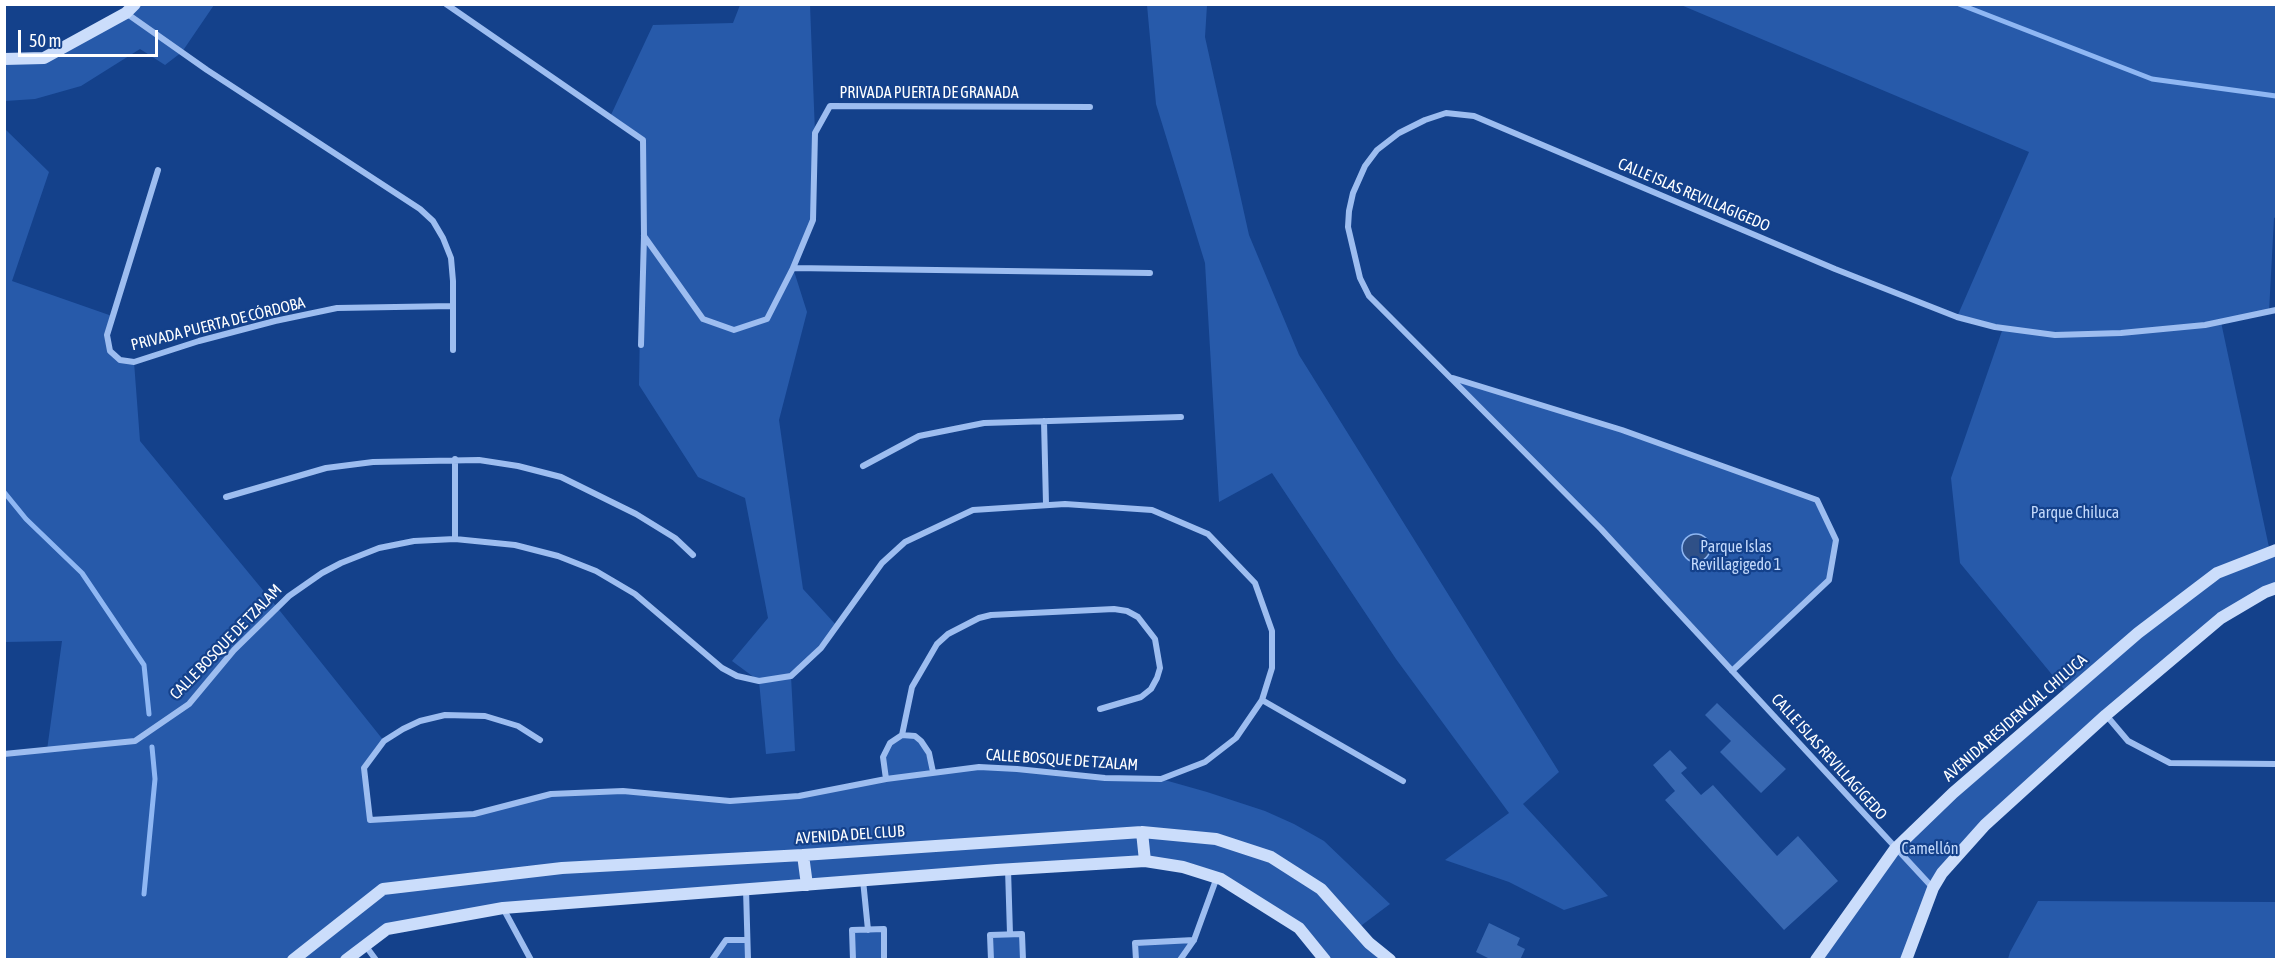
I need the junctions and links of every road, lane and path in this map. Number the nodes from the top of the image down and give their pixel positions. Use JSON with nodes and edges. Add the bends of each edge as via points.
{"nodes":[{"id":1,"x":446,"y":4,"type":"edge"},
{"id":2,"x":131,"y":9,"type":"edge"},
{"id":3,"x":4,"y":59,"type":"edge"},
{"id":4,"x":1090,"y":107,"type":"dead end"},
{"id":5,"x":158,"y":170,"type":"dead end"},
{"id":6,"x":644,"y":236,"type":"junction"},
{"id":7,"x":793,"y":268,"type":"junction"},
{"id":8,"x":1150,"y":273,"type":"dead end"},
{"id":9,"x":453,"y":306,"type":"junction"},
{"id":10,"x":2277,"y":310,"type":"edge"},
{"id":11,"x":641,"y":345,"type":"dead end"},
{"id":12,"x":453,"y":350,"type":"dead end"},
{"id":13,"x":1451,"y":378,"type":"junction"},
{"id":14,"x":1181,"y":417,"type":"dead end"},
{"id":15,"x":1044,"y":421,"type":"junction"},
{"id":16,"x":455,"y":459,"type":"junction"},
{"id":17,"x":863,"y":466,"type":"dead end"},
{"id":18,"x":225,"y":497,"type":"dead end"},
{"id":19,"x":1046,"y":504,"type":"junction"},
{"id":20,"x":455,"y":539,"type":"junction"},
{"id":21,"x":2277,"y":550,"type":"edge"},
{"id":22,"x":693,"y":555,"type":"dead end"},
{"id":23,"x":2277,"y":588,"type":"edge"},
{"id":24,"x":1732,"y":671,"type":"junction"},
{"id":25,"x":1262,"y":700,"type":"junction"},
{"id":26,"x":1100,"y":709,"type":"dead end"},
{"id":27,"x":2106,"y":715,"type":"junction"},
{"id":28,"x":902,"y":735,"type":"junction"},
{"id":29,"x":540,"y":740,"type":"dead end"},
{"id":30,"x":4,"y":754,"type":"edge"},
{"id":31,"x":2277,"y":764,"type":"edge"},
{"id":32,"x":933,"y":772,"type":"junction"},
{"id":33,"x":885,"y":779,"type":"junction"},
{"id":34,"x":1403,"y":781,"type":"dead end"},
{"id":35,"x":1142,"y":832,"type":"junction"},
{"id":36,"x":1895,"y":849,"type":"junction"},
{"id":37,"x":803,"y":855,"type":"junction"},
{"id":38,"x":1145,"y":861,"type":"junction"},
{"id":39,"x":1008,"y":869,"type":"junction"},
{"id":40,"x":1217,"y":878,"type":"junction"},
{"id":41,"x":863,"y":880,"type":"junction"},
{"id":42,"x":807,"y":885,"type":"junction"},
{"id":43,"x":1933,"y":888,"type":"junction"},
{"id":44,"x":746,"y":889,"type":"junction"},
{"id":45,"x":503,"y":908,"type":"junction"},
{"id":46,"x":868,"y":930,"type":"junction"},
{"id":47,"x":1010,"y":934,"type":"junction"},
{"id":48,"x":747,"y":940,"type":"junction"},
{"id":49,"x":1194,"y":940,"type":"junction"},
{"id":50,"x":365,"y":945,"type":"junction"},
{"id":51,"x":1324,"y":959,"type":"edge"},
{"id":52,"x":293,"y":960,"type":"edge"},
{"id":53,"x":346,"y":960,"type":"edge"},
{"id":54,"x":376,"y":960,"type":"edge"},
{"id":55,"x":531,"y":960,"type":"edge"},
{"id":56,"x":712,"y":960,"type":"edge"},
{"id":57,"x":748,"y":960,"type":"edge"},
{"id":58,"x":853,"y":960,"type":"edge"},
{"id":59,"x":884,"y":960,"type":"edge"},
{"id":60,"x":991,"y":960,"type":"edge"},
{"id":61,"x":1023,"y":960,"type":"edge"},
{"id":62,"x":1136,"y":960,"type":"edge"},
{"id":63,"x":1180,"y":960,"type":"edge"},
{"id":64,"x":1390,"y":960,"type":"edge"},
{"id":65,"x":1816,"y":960,"type":"edge"},
{"id":66,"x":1906,"y":960,"type":"edge"}],
"edges":[{"from":1,"to":6,"type":"street","via":[[643,140]]},
{"from":2,"to":3,"type":"street","via":[[44,58]]},
{"from":2,"to":9,"type":"street","via":[[207,70],[420,209],[433,221],[451,258]]},
{"from":4,"to":7,"type":"street","name":"PRIVADA PUERTA DE GRANADA","via":[[830,105],[814,133],[813,220]]},
{"from":5,"to":9,"type":"street","name":"PRIVADA PUERTA DE CÓRDOBA","via":[[107,335],[110,351],[120,360],[134,362],[199,341],[337,308]]},
{"from":6,"to":7,"type":"street","name":"PRIVADA PUERTA DE GRANADA","via":[[703,318],[734,330],[767,319]]},
{"from":6,"to":11,"type":"street"},
{"from":7,"to":8,"type":"street"},
{"from":9,"to":12,"type":"street"},
{"from":10,"to":13,"type":"street","name":"CALLE ISLAS REVILLAGIGEDO","via":[[2205,325],[2121,333],[2055,335],[1995,327],[1834,269],[1474,116],[1446,113],[1399,133],[1377,150],[1353,194],[1348,227],[1360,278],[1369,296]]},
{"from":13,"to":24,"type":"street","name":"CALLE ISLAS REVILLAGIGEDO","via":[[1601,530]]},
{"from":13,"to":24,"type":"street","name":"CALLE ISLAS REVILLAGIGEDO","via":[[1622,430],[1817,500],[1836,540],[1829,580]]},
{"from":14,"to":15,"type":"street"},
{"from":15,"to":17,"type":"street","via":[[984,423],[919,436]]},
{"from":15,"to":19,"type":"street"},
{"from":16,"to":18,"type":"street","via":[[326,468]]},
{"from":16,"to":20,"type":"street"},
{"from":16,"to":22,"type":"street","via":[[518,466],[561,477],[636,514],[675,538]]},
{"from":19,"to":20,"type":"street","name":"CALLE BOSQUE DE TZALAM","via":[[973,510],[905,542],[882,562],[821,648],[791,676],[759,681],[722,668],[635,594],[596,571],[515,545]]},
{"from":19,"to":25,"type":"street","name":"CALLE BOSQUE DE TZALAM","via":[[1152,510],[1208,534],[1255,583],[1272,631],[1272,668]]},
{"from":20,"to":30,"type":"street","name":"CALLE BOSQUE DE TZALAM","via":[[379,548],[322,573],[276,606],[189,704],[135,741]]},
{"from":21,"to":36,"type":"street","name":"AVENIDA RESIDENCIAL CHILUCA","via":[[2217,573],[2138,633],[1953,793]]},
{"from":23,"to":27,"type":"street","via":[[2221,618]]},
{"from":24,"to":36,"type":"street","name":"CALLE ISLAS REVILLAGIGEDO"},
{"from":25,"to":32,"type":"street","name":"CALLE BOSQUE DE TZALAM","via":[[1236,738],[1205,762],[1161,779],[979,767]]},
{"from":25,"to":34,"type":"street"},
{"from":26,"to":28,"type":"street","via":[[1141,697],[1157,678],[1160,655],[1155,639],[1138,617],[1114,609],[992,615],[948,634],[937,644],[912,687]]},
{"from":27,"to":31,"type":"street","via":[[2128,741],[2170,763]]},
{"from":27,"to":43,"type":"street","via":[[1985,825]]},
{"from":28,"to":32,"type":"street","via":[[915,736],[926,746]]},
{"from":28,"to":33,"type":"street","via":[[890,743],[883,757]]},
{"from":29,"to":33,"type":"street","name":"CALLE BOSQUE DE TZALAM","via":[[518,726],[485,716],[445,715],[403,729],[384,741],[364,768],[370,820],[474,814],[551,794],[623,791],[730,801],[799,796]]},
{"from":32,"to":33,"type":"street","name":"CALLE BOSQUE DE TZALAM"},
{"from":35,"to":37,"type":"street","name":"AVENIDA DEL CLUB"},
{"from":35,"to":38,"type":"street"},
{"from":35,"to":64,"type":"street","name":"AVENIDA DEL CLUB","via":[[1216,838],[1271,857],[1321,889]]},
{"from":36,"to":43,"type":"street","name":"CALLE ISLAS REVILLAGIGEDO"},
{"from":36,"to":65,"type":"street","name":"AVENIDA RESIDENCIAL CHILUCA"},
{"from":37,"to":42,"type":"street"},
{"from":37,"to":52,"type":"street","name":"AVENIDA DEL CLUB","via":[[562,868],[383,889]]},
{"from":38,"to":39,"type":"street"},
{"from":38,"to":40,"type":"street"},
{"from":39,"to":41,"type":"street"},
{"from":39,"to":47,"type":"street"},
{"from":40,"to":49,"type":"street"},
{"from":40,"to":51,"type":"street","via":[[1299,928]]},
{"from":41,"to":42,"type":"street"},
{"from":41,"to":46,"type":"street"},
{"from":42,"to":44,"type":"street"},
{"from":43,"to":66,"type":"street"},
{"from":44,"to":45,"type":"street"},
{"from":44,"to":48,"type":"street"},
{"from":45,"to":50,"type":"street","via":[[387,929]]},
{"from":45,"to":55,"type":"street"},
{"from":46,"to":58,"type":"street","via":[[852,930]]},
{"from":46,"to":59,"type":"street","via":[[884,929]]},
{"from":47,"to":60,"type":"street","via":[[990,935]]},
{"from":47,"to":61,"type":"street","via":[[1022,934]]},
{"from":48,"to":56,"type":"street","via":[[726,940]]},
{"from":48,"to":57,"type":"street"},
{"from":49,"to":62,"type":"street","via":[[1135,943]]},
{"from":49,"to":63,"type":"street"},
{"from":50,"to":53,"type":"street"},
{"from":50,"to":54,"type":"street"}]}
